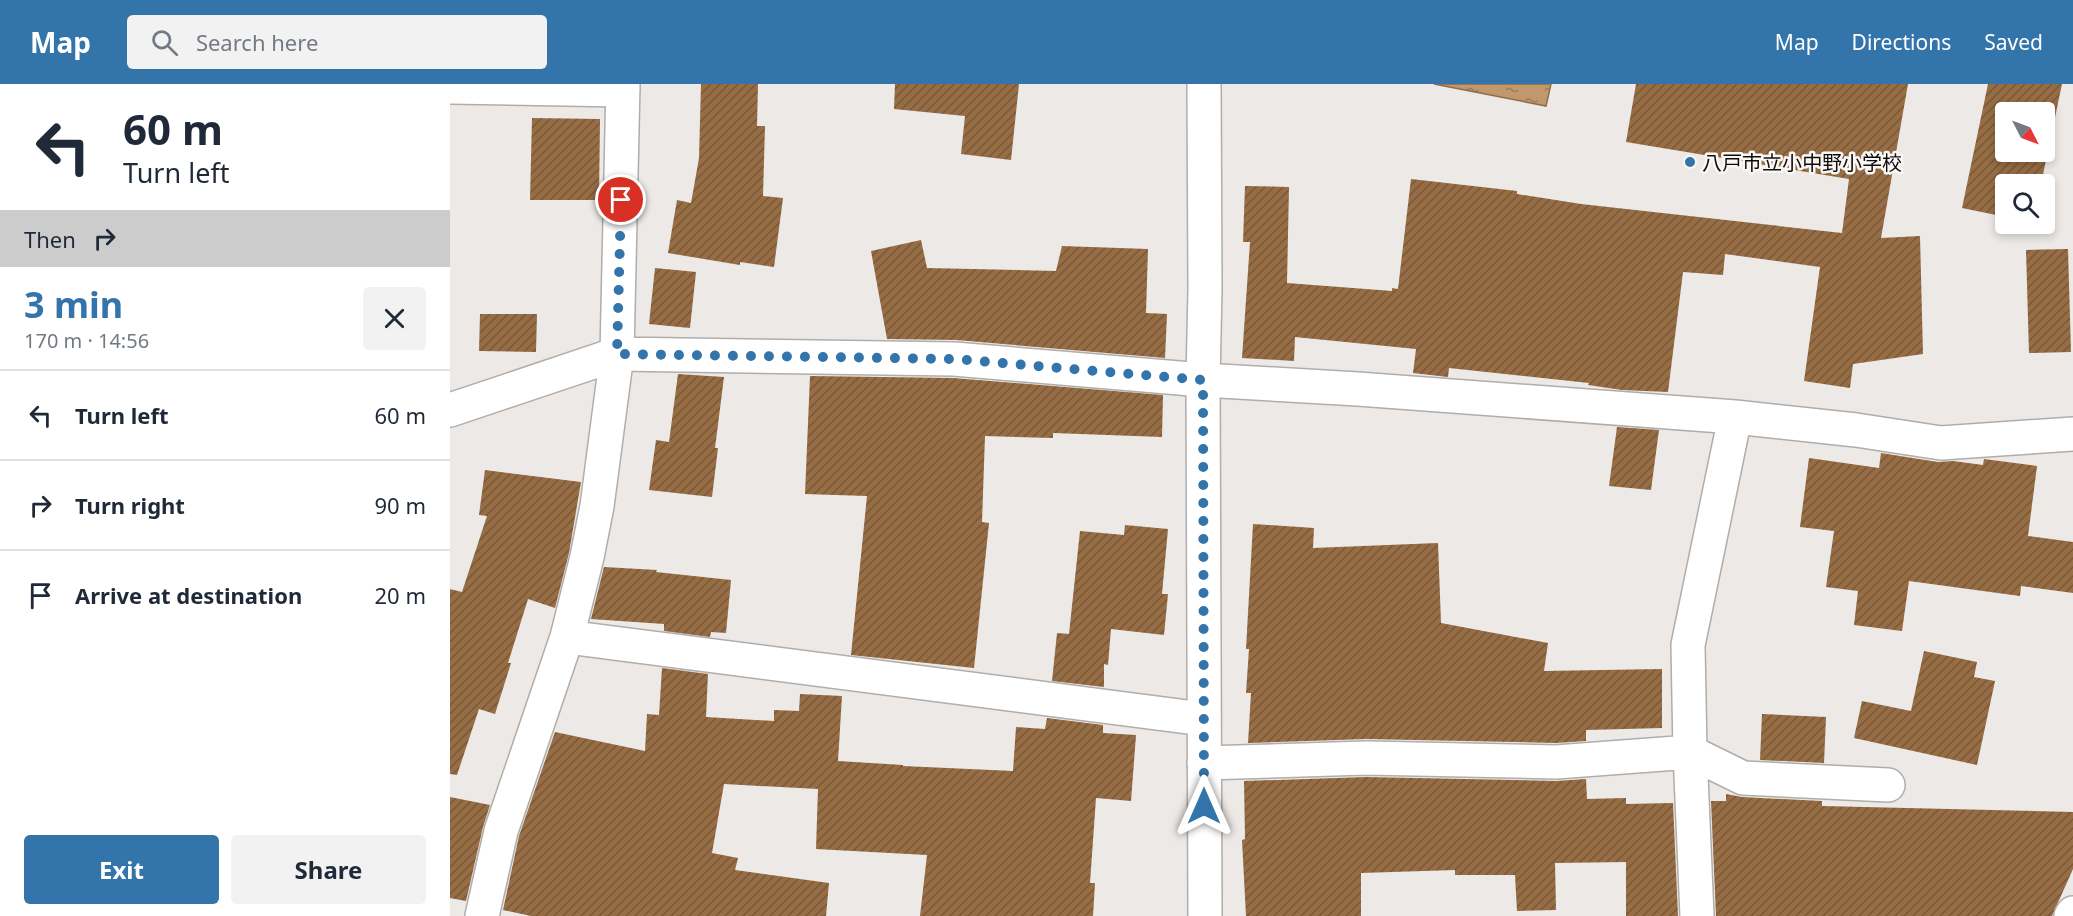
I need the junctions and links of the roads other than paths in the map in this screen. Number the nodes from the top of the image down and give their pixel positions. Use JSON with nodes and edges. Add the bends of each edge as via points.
{"nodes":[{"id":1,"x":1204,"y":84,"type":"edge"},
{"id":2,"x":450,"y":87,"type":"edge"},
{"id":3,"x":623,"y":87,"type":"edge"},
{"id":4,"x":617,"y":354,"type":"junction"},
{"id":5,"x":1203,"y":380,"type":"junction"},
{"id":6,"x":450,"y":410,"type":"edge"},
{"id":7,"x":1735,"y":417,"type":"junction"},
{"id":8,"x":2073,"y":434,"type":"edge"},
{"id":9,"x":567,"y":637,"type":"junction"},
{"id":10,"x":1203,"y":719,"type":"junction"},
{"id":11,"x":1690,"y":752,"type":"junction"},
{"id":12,"x":1204,"y":763,"type":"junction"},
{"id":13,"x":1888,"y":785,"type":"dead end"},
{"id":14,"x":482,"y":916,"type":"edge"},
{"id":15,"x":1205,"y":916,"type":"edge"},
{"id":16,"x":1697,"y":916,"type":"edge"}],
"edges":[{"from":1,"to":5,"type":"street"},
{"from":2,"to":3,"type":"street"},
{"from":3,"to":4,"type":"street"},
{"from":4,"to":5,"type":"street","via":[[954,359]]},
{"from":4,"to":6,"type":"street"},
{"from":4,"to":9,"type":"street","via":[[597,506]]},
{"from":5,"to":7,"type":"street"},
{"from":5,"to":10,"type":"street"},
{"from":7,"to":8,"type":"street","via":[[1941,443]]},
{"from":7,"to":11,"type":"street","via":[[1688,645]]},
{"from":9,"to":10,"type":"street"},
{"from":9,"to":14,"type":"street","via":[[501,831]]},
{"from":10,"to":12,"type":"street"},
{"from":11,"to":12,"type":"street","via":[[1556,762],[1366,758]]},
{"from":11,"to":13,"type":"street","via":[[1743,778]]},
{"from":11,"to":16,"type":"street"},
{"from":12,"to":15,"type":"street"}]}
